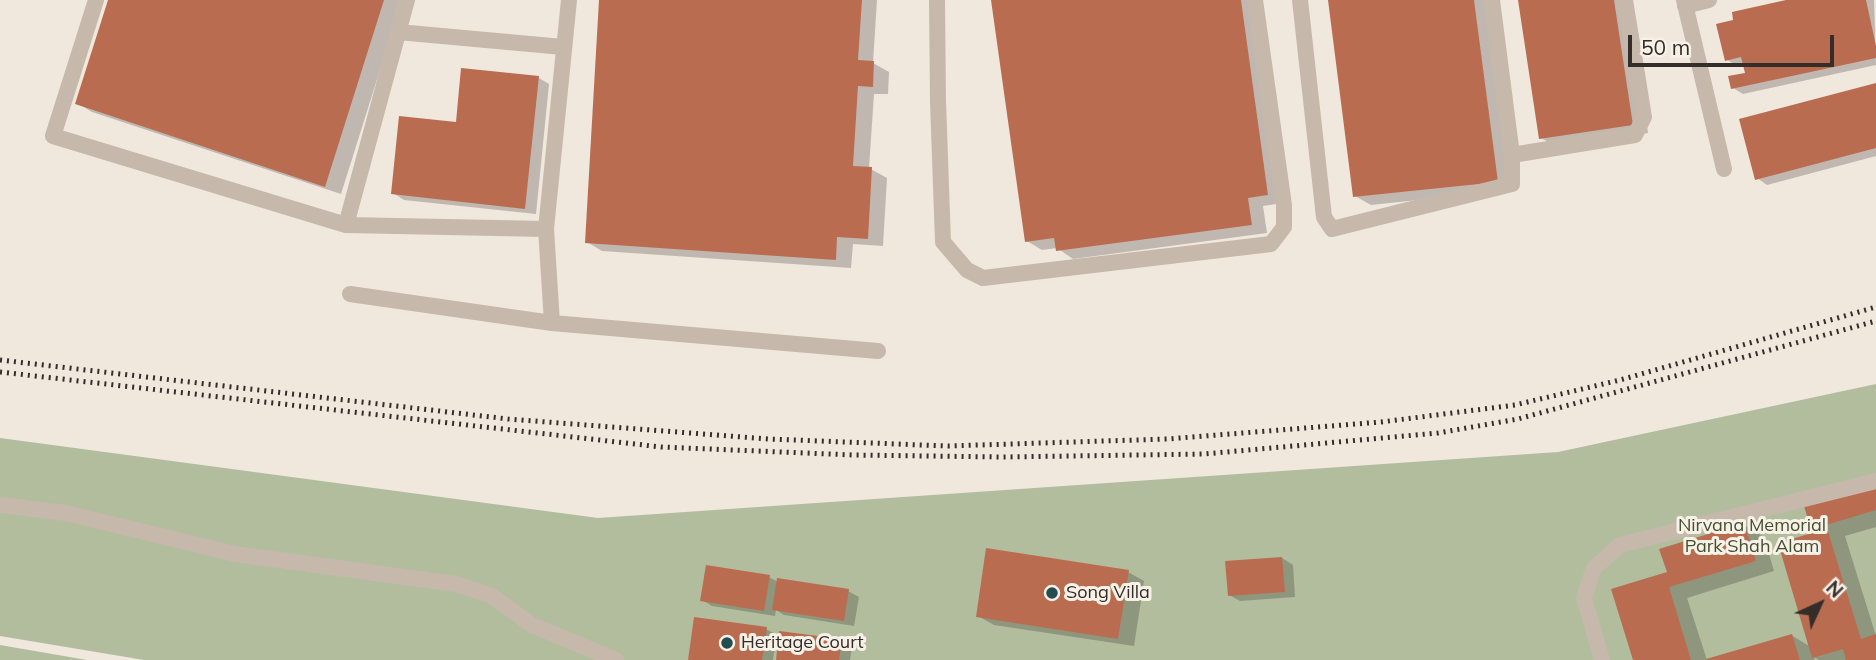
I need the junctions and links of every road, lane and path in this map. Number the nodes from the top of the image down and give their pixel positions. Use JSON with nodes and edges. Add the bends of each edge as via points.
{"nodes":[{"id":1,"x":96,"y":0,"type":"edge"},
{"id":2,"x":407,"y":0,"type":"edge"},
{"id":3,"x":569,"y":0,"type":"edge"},
{"id":4,"x":937,"y":0,"type":"edge"},
{"id":5,"x":1255,"y":0,"type":"edge"},
{"id":6,"x":1300,"y":0,"type":"edge"},
{"id":7,"x":1493,"y":0,"type":"edge"},
{"id":8,"x":1625,"y":0,"type":"edge"},
{"id":9,"x":1709,"y":0,"type":"edge"},
{"id":10,"x":1684,"y":3,"type":"edge"},
{"id":11,"x":398,"y":32,"type":"junction"},
{"id":12,"x":563,"y":47,"type":"junction"},
{"id":13,"x":1512,"y":155,"type":"junction"},
{"id":14,"x":1724,"y":169,"type":"dead end"},
{"id":15,"x":346,"y":225,"type":"junction"},
{"id":16,"x":547,"y":229,"type":"junction"},
{"id":17,"x":350,"y":294,"type":"dead end"},
{"id":18,"x":552,"y":323,"type":"junction"},
{"id":19,"x":878,"y":351,"type":"dead end"},
{"id":20,"x":1876,"y":481,"type":"edge"},
{"id":21,"x":0,"y":505,"type":"edge"},
{"id":22,"x":616,"y":660,"type":"edge"},
{"id":23,"x":1602,"y":660,"type":"edge"}],
"edges":[{"from":1,"to":15,"type":"lane","via":[[53,136]]},
{"from":2,"to":11,"type":"lane"},
{"from":3,"to":12,"type":"lane"},
{"from":4,"to":5,"type":"lane","via":[[943,242],[967,270],[983,278],[1271,243],[1284,227],[1284,205]]},
{"from":6,"to":13,"type":"lane","via":[[1324,216],[1332,229],[1512,184]]},
{"from":7,"to":13,"type":"lane"},
{"from":8,"to":13,"type":"lane","via":[[1644,117],[1635,135]]},
{"from":9,"to":10,"type":"lane"},
{"from":10,"to":14,"type":"lane"},
{"from":11,"to":12,"type":"lane"},
{"from":11,"to":15,"type":"lane"},
{"from":12,"to":16,"type":"lane"},
{"from":15,"to":16,"type":"lane"},
{"from":16,"to":18,"type":"lane"},
{"from":17,"to":18,"type":"lane"},
{"from":18,"to":19,"type":"lane"},
{"from":20,"to":23,"type":"lane","via":[[1620,545],[1594,568],[1584,598]]},
{"from":21,"to":22,"type":"lane","via":[[66,513],[235,554],[456,584],[492,596],[532,625]]}]}
